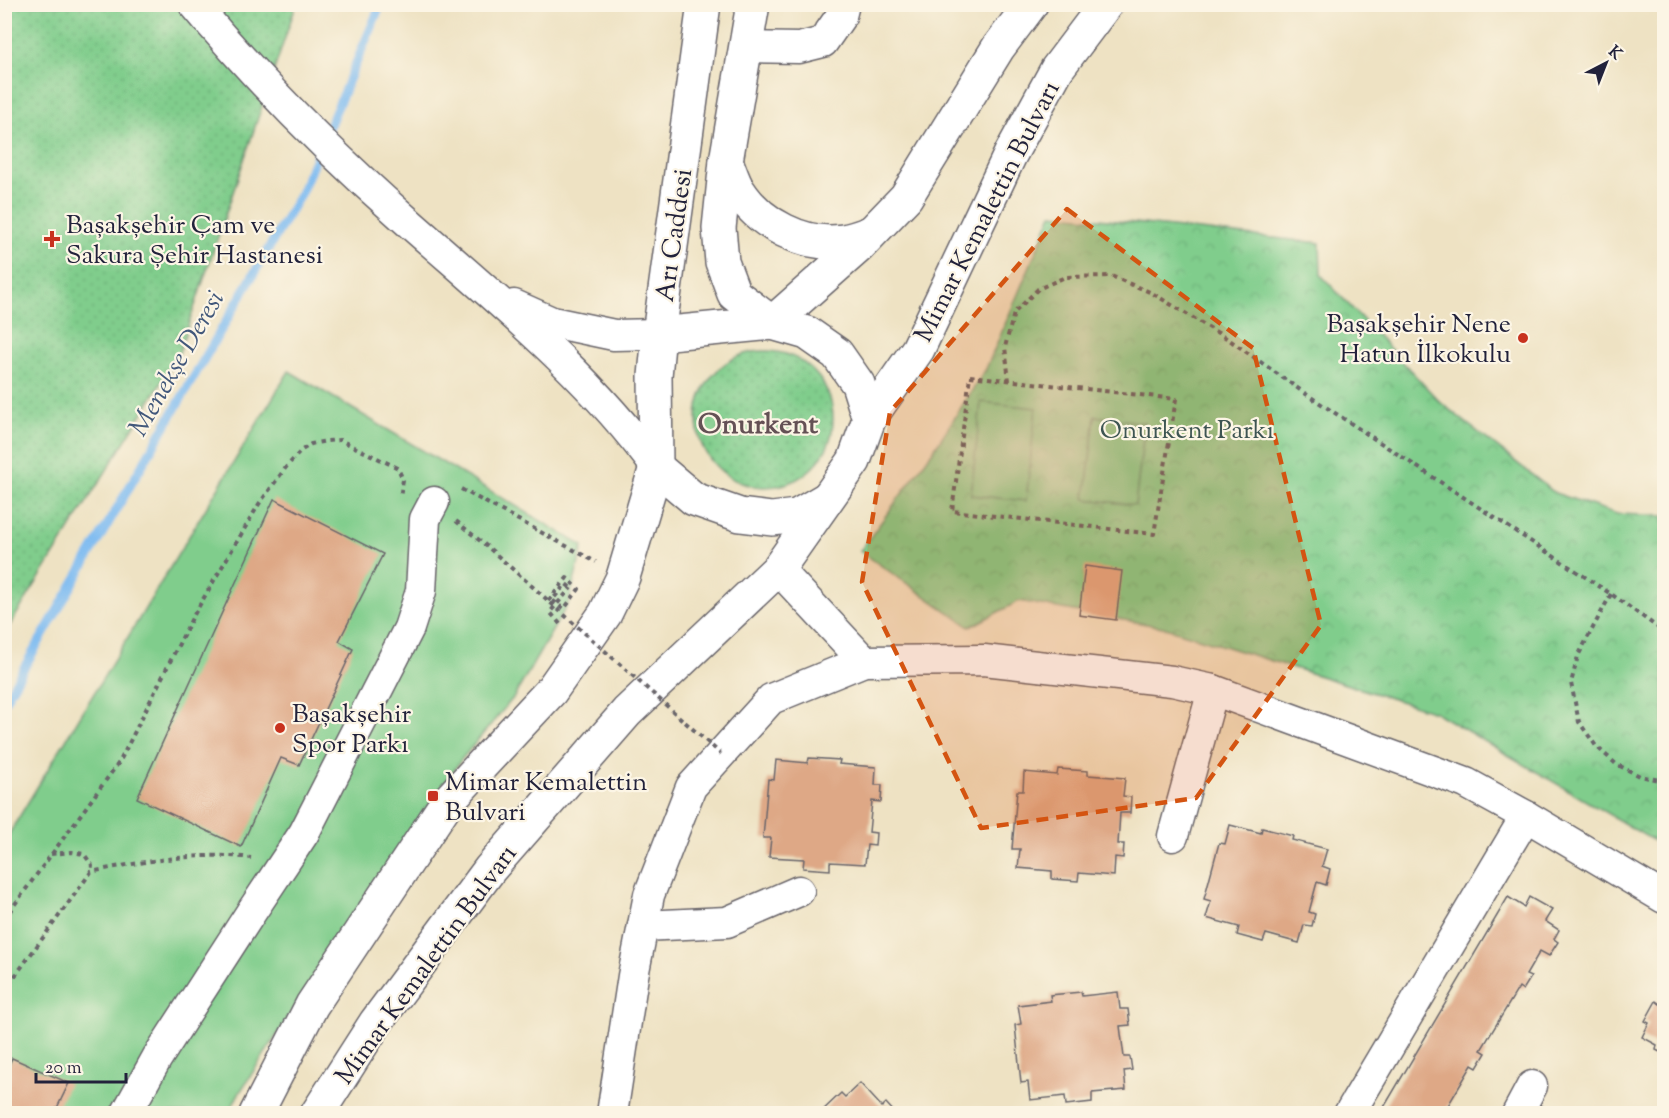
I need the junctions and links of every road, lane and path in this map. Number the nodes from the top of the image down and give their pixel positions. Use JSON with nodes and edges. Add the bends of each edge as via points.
{"nodes":[{"id":1,"x":194,"y":4,"type":"edge"},
{"id":2,"x":704,"y":4,"type":"edge"},
{"id":3,"x":753,"y":4,"type":"edge"},
{"id":4,"x":844,"y":4,"type":"edge"},
{"id":5,"x":1030,"y":4,"type":"edge"},
{"id":6,"x":1106,"y":4,"type":"edge"},
{"id":7,"x":747,"y":47,"type":"junction"},
{"id":8,"x":726,"y":161,"type":"junction"},
{"id":9,"x":870,"y":233,"type":"junction"},
{"id":10,"x":498,"y":298,"type":"junction"},
{"id":11,"x":772,"y":323,"type":"junction"},
{"id":12,"x":659,"y":334,"type":"junction"},
{"id":13,"x":1009,"y":381,"type":"junction"},
{"id":14,"x":869,"y":419,"type":"junction"},
{"id":15,"x":656,"y":467,"type":"junction"},
{"id":16,"x":403,"y":480,"type":"junction"},
{"id":17,"x":414,"y":480,"type":"dead end"},
{"id":18,"x":445,"y":494,"type":"joint"},
{"id":19,"x":828,"y":499,"type":"junction"},
{"id":20,"x":400,"y":501,"type":"dead end"},
{"id":21,"x":490,"y":549,"type":"dead end"},
{"id":22,"x":778,"y":569,"type":"junction"},
{"id":23,"x":623,"y":577,"type":"junction"},
{"id":24,"x":571,"y":588,"type":"dead end"},
{"id":25,"x":1611,"y":594,"type":"junction"},
{"id":26,"x":548,"y":601,"type":"junction"},
{"id":27,"x":1665,"y":632,"type":"edge"},
{"id":28,"x":864,"y":661,"type":"junction"},
{"id":29,"x":1213,"y":690,"type":"junction"},
{"id":30,"x":721,"y":754,"type":"junction"},
{"id":31,"x":1665,"y":781,"type":"edge"},
{"id":32,"x":1526,"y":816,"type":"junction"},
{"id":33,"x":1173,"y":836,"type":"dead end"},
{"id":34,"x":51,"y":854,"type":"junction"},
{"id":35,"x":252,"y":858,"type":"dead end"},
{"id":36,"x":91,"y":872,"type":"junction"},
{"id":37,"x":799,"y":891,"type":"dead end"},
{"id":38,"x":1665,"y":898,"type":"edge"},
{"id":39,"x":4,"y":919,"type":"edge"},
{"id":40,"x":643,"y":926,"type":"junction"},
{"id":41,"x":4,"y":991,"type":"edge"},
{"id":42,"x":1532,"y":1086,"type":"dead end"},
{"id":43,"x":126,"y":1113,"type":"edge"},
{"id":44,"x":256,"y":1113,"type":"edge"},
{"id":45,"x":317,"y":1113,"type":"edge"},
{"id":46,"x":612,"y":1113,"type":"edge"},
{"id":47,"x":1349,"y":1113,"type":"edge"},
{"id":48,"x":1517,"y":1113,"type":"edge"}],
"edges":[{"from":1,"to":10,"type":"street","via":[[297,119]]},
{"from":2,"to":12,"type":"main road","name":"Arı Caddesi"},
{"from":3,"to":7,"type":"main road","name":"Arı Caddesi"},
{"from":4,"to":7,"type":"street","via":[[841,16],[823,42],[799,48]]},
{"from":5,"to":9,"type":"main road","via":[[998,48],[906,196]]},
{"from":6,"to":14,"type":"main road","name":"Mimar Kemalettin Bulvarı","via":[[1057,69],[1010,154],[918,349]]},
{"from":7,"to":8,"type":"main road","name":"Arı Caddesi"},
{"from":8,"to":9,"type":"main road","via":[[738,191],[760,215],[789,234],[814,241],[843,242]]},
{"from":8,"to":11,"type":"main road","name":"Arı Caddesi","via":[[719,228],[722,262],[734,294]]},
{"from":9,"to":11,"type":"main road"},
{"from":10,"to":12,"type":"street","via":[[552,322],[614,335]]},
{"from":10,"to":15,"type":"street","via":[[603,402]]},
{"from":11,"to":12,"type":"main road"},
{"from":11,"to":14,"type":"main road","via":[[807,333],[837,354],[858,384]]},
{"from":12,"to":15,"type":"main road","name":"Arı Caddesi"},
{"from":13,"to":13,"type":"path","via":[[1176,399],[1154,534],[952,511],[970,376]]},
{"from":13,"to":25,"type":"path","via":[[1005,347],[1014,313],[1038,289],[1065,277],[1111,276],[1152,293],[1228,339],[1323,406]]},
{"from":14,"to":19,"type":"main road","via":[[854,461]]},
{"from":15,"to":19,"type":"main road","via":[[694,499],[740,515],[772,519],[797,516]]},
{"from":15,"to":23,"type":"main road"},
{"from":16,"to":17,"type":"path"},
{"from":16,"to":20,"type":"path"},
{"from":16,"to":34,"type":"path","via":[[398,468],[340,440],[311,444],[286,466],[192,618],[120,761]]},
{"from":18,"to":23,"type":"path"},
{"from":18,"to":43,"type":"street","via":[[425,519],[417,607],[304,833],[157,1058]]},
{"from":19,"to":22,"type":"main road","name":"Mimar Kemalettin Bulvarı"},
{"from":21,"to":26,"type":"path","bridge":true},
{"from":22,"to":28,"type":"street"},
{"from":22,"to":45,"type":"main road","name":"Mimar Kemalettin Bulvarı","via":[[627,712],[490,869],[376,1022]]},
{"from":23,"to":44,"type":"main road","via":[[605,614],[551,691],[447,802],[312,1005]]},
{"from":24,"to":26,"type":"path","bridge":true,"via":[[566,584],[552,600],[564,609],[579,589],[567,578]]},
{"from":25,"to":27,"type":"path"},
{"from":25,"to":31,"type":"path","via":[[1578,656],[1571,683],[1580,722],[1596,746],[1616,764],[1640,776]]},
{"from":26,"to":30,"type":"path","bridge":true},
{"from":28,"to":29,"type":"street","via":[[984,660],[1172,681]]},
{"from":28,"to":30,"type":"street","via":[[771,699]]},
{"from":29,"to":32,"type":"street","via":[[1466,783]]},
{"from":29,"to":33,"type":"street"},
{"from":30,"to":40,"type":"street","via":[[691,787],[649,895]]},
{"from":32,"to":38,"type":"street"},
{"from":32,"to":47,"type":"street"},
{"from":34,"to":36,"type":"path","via":[[84,854],[92,865]]},
{"from":34,"to":39,"type":"path"},
{"from":35,"to":36,"type":"path","via":[[233,855],[171,860]]},
{"from":36,"to":41,"type":"path"},
{"from":37,"to":40,"type":"street","via":[[727,922]]},
{"from":40,"to":46,"type":"street"},
{"from":42,"to":48,"type":"street"}]}
